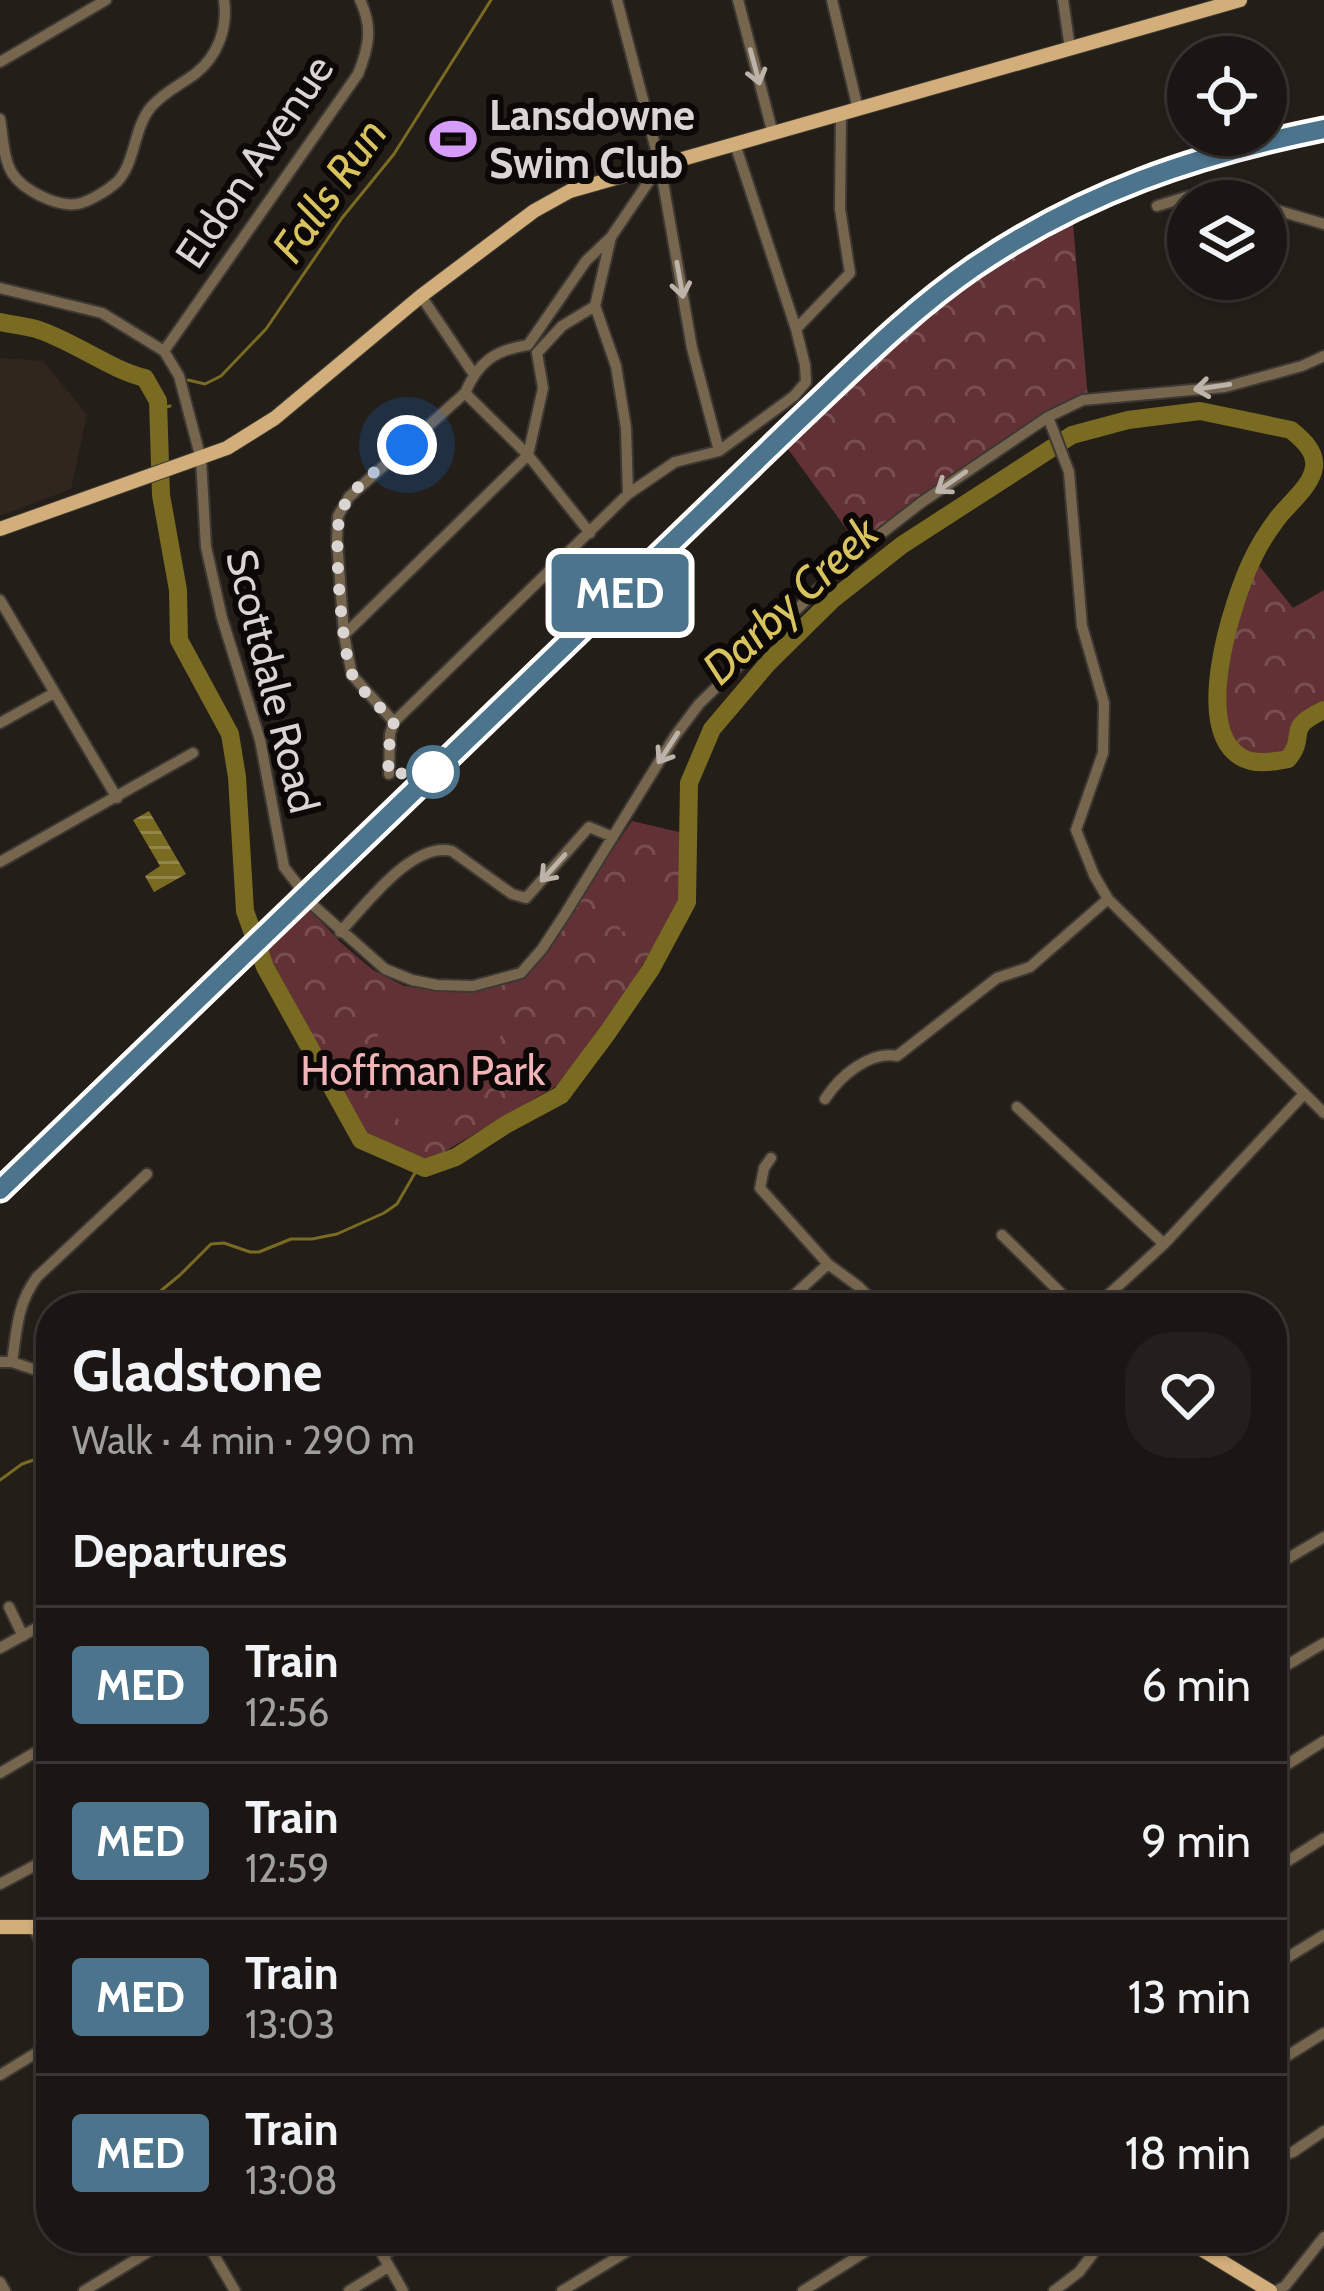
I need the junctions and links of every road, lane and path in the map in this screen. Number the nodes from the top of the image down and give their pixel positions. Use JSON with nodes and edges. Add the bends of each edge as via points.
{"nodes":[{"id":1,"x":106,"y":0,"type":"edge"},
{"id":2,"x":224,"y":0,"type":"edge"},
{"id":3,"x":360,"y":0,"type":"edge"},
{"id":4,"x":617,"y":0,"type":"edge"},
{"id":5,"x":738,"y":0,"type":"edge"},
{"id":6,"x":832,"y":0,"type":"edge"},
{"id":7,"x":1063,"y":0,"type":"edge"},
{"id":8,"x":1240,"y":0,"type":"edge"},
{"id":9,"x":1070,"y":48,"type":"junction"},
{"id":10,"x":0,"y":62,"type":"edge"},
{"id":11,"x":859,"y":109,"type":"junction"},
{"id":12,"x":841,"y":114,"type":"junction"},
{"id":13,"x":0,"y":119,"type":"edge"},
{"id":14,"x":772,"y":134,"type":"junction"},
{"id":15,"x":735,"y":144,"type":"junction"},
{"id":16,"x":660,"y":165,"type":"junction"},
{"id":17,"x":1167,"y":203,"type":"edge"},
{"id":18,"x":1157,"y":206,"type":"dead end"},
{"id":19,"x":1287,"y":213,"type":"edge"},
{"id":20,"x":1324,"y":224,"type":"edge"},
{"id":21,"x":611,"y":237,"type":"junction"},
{"id":22,"x":0,"y":288,"type":"edge"},
{"id":23,"x":421,"y":296,"type":"junction"},
{"id":24,"x":595,"y":306,"type":"junction"},
{"id":25,"x":796,"y":329,"type":"junction"},
{"id":26,"x":533,"y":349,"type":"junction"},
{"id":27,"x":164,"y":351,"type":"junction"},
{"id":28,"x":1324,"y":356,"type":"edge"},
{"id":29,"x":473,"y":373,"type":"junction"},
{"id":30,"x":465,"y":393,"type":"junction"},
{"id":31,"x":1050,"y":420,"type":"junction"},
{"id":32,"x":719,"y":451,"type":"junction"},
{"id":33,"x":528,"y":455,"type":"junction"},
{"id":34,"x":195,"y":461,"type":"junction"},
{"id":35,"x":628,"y":494,"type":"junction"},
{"id":36,"x":0,"y":529,"type":"edge"},
{"id":37,"x":590,"y":533,"type":"junction"},
{"id":38,"x":0,"y":600,"type":"edge"},
{"id":39,"x":344,"y":635,"type":"junction"},
{"id":40,"x":54,"y":693,"type":"junction"},
{"id":41,"x":394,"y":722,"type":"junction"},
{"id":42,"x":0,"y":723,"type":"edge"},
{"id":43,"x":193,"y":753,"type":"dead end"},
{"id":44,"x":388,"y":774,"type":"dead end"},
{"id":45,"x":117,"y":798,"type":"junction"},
{"id":46,"x":613,"y":837,"type":"junction"},
{"id":47,"x":0,"y":862,"type":"edge"},
{"id":48,"x":1108,"y":899,"type":"junction"},
{"id":49,"x":340,"y":932,"type":"junction"},
{"id":50,"x":1304,"y":1094,"type":"junction"},
{"id":51,"x":826,"y":1099,"type":"dead end"},
{"id":52,"x":1017,"y":1108,"type":"dead end"},
{"id":53,"x":1324,"y":1113,"type":"edge"},
{"id":54,"x":771,"y":1158,"type":"dead end"},
{"id":55,"x":147,"y":1174,"type":"dead end"},
{"id":56,"x":1002,"y":1235,"type":"dead end"},
{"id":57,"x":1164,"y":1244,"type":"junction"},
{"id":58,"x":828,"y":1264,"type":"junction"},
{"id":59,"x":796,"y":1293,"type":"edge"},
{"id":60,"x":865,"y":1293,"type":"edge"},
{"id":61,"x":1061,"y":1293,"type":"edge"},
{"id":62,"x":1110,"y":1293,"type":"edge"},
{"id":63,"x":6,"y":1362,"type":"edge"},
{"id":64,"x":36,"y":1371,"type":"edge"},
{"id":65,"x":1324,"y":1537,"type":"edge"},
{"id":66,"x":1287,"y":1559,"type":"edge"},
{"id":67,"x":9,"y":1607,"type":"dead end"},
{"id":68,"x":36,"y":1628,"type":"edge"},
{"id":69,"x":22,"y":1636,"type":"junction"},
{"id":70,"x":1324,"y":1642,"type":"edge"},
{"id":71,"x":0,"y":1648,"type":"edge"},
{"id":72,"x":1287,"y":1665,"type":"edge"},
{"id":73,"x":1324,"y":1742,"type":"edge"},
{"id":74,"x":36,"y":1752,"type":"edge"},
{"id":75,"x":1287,"y":1765,"type":"edge"},
{"id":76,"x":0,"y":1773,"type":"edge"},
{"id":77,"x":1324,"y":1838,"type":"edge"},
{"id":78,"x":1287,"y":1861,"type":"edge"},
{"id":79,"x":36,"y":1864,"type":"edge"},
{"id":80,"x":0,"y":1884,"type":"edge"},
{"id":81,"x":0,"y":1927,"type":"edge"},
{"id":82,"x":33,"y":1927,"type":"joint"},
{"id":83,"x":36,"y":1933,"type":"edge"},
{"id":84,"x":1324,"y":1935,"type":"edge"},
{"id":85,"x":1287,"y":1958,"type":"edge"},
{"id":86,"x":1324,"y":2033,"type":"edge"},
{"id":87,"x":36,"y":2053,"type":"edge"},
{"id":88,"x":1287,"y":2056,"type":"edge"},
{"id":89,"x":0,"y":2075,"type":"edge"},
{"id":90,"x":1324,"y":2132,"type":"edge"},
{"id":91,"x":1287,"y":2154,"type":"edge"},
{"id":92,"x":1324,"y":2237,"type":"edge"},
{"id":93,"x":146,"y":2253,"type":"edge"},
{"id":94,"x":213,"y":2253,"type":"edge"},
{"id":95,"x":381,"y":2253,"type":"edge"},
{"id":96,"x":395,"y":2253,"type":"edge"},
{"id":97,"x":624,"y":2253,"type":"edge"},
{"id":98,"x":863,"y":2253,"type":"edge"},
{"id":99,"x":1094,"y":2253,"type":"edge"},
{"id":100,"x":1208,"y":2253,"type":"edge"},
{"id":101,"x":386,"y":2261,"type":"junction"},
{"id":102,"x":0,"y":2282,"type":"edge"},
{"id":103,"x":5,"y":2291,"type":"edge"},
{"id":104,"x":84,"y":2291,"type":"edge"},
{"id":105,"x":235,"y":2291,"type":"edge"},
{"id":106,"x":349,"y":2291,"type":"edge"},
{"id":107,"x":403,"y":2291,"type":"edge"},
{"id":108,"x":562,"y":2291,"type":"edge"},
{"id":109,"x":803,"y":2291,"type":"edge"},
{"id":110,"x":1054,"y":2291,"type":"edge"},
{"id":111,"x":1273,"y":2291,"type":"edge"}],
"edges":[{"from":1,"to":10,"type":"street"},
{"from":2,"to":13,"type":"street","via":[[222,38],[210,60],[151,107],[119,180],[97,196],[77,204],[30,189],[12,174]]},
{"from":3,"to":27,"type":"street","name":"Eldon Avenue","via":[[369,29],[358,74]]},
{"from":4,"to":16,"type":"street"},
{"from":5,"to":14,"type":"street","one_way":true},
{"from":6,"to":11,"type":"street"},
{"from":7,"to":9,"type":"street"},
{"from":8,"to":9,"type":"main road"},
{"from":9,"to":11,"type":"main road"},
{"from":11,"to":12,"type":"main road"},
{"from":12,"to":14,"type":"main road"},
{"from":12,"to":25,"type":"street","via":[[840,209],[850,273]]},
{"from":14,"to":15,"type":"main road"},
{"from":15,"to":16,"type":"main road"},
{"from":15,"to":25,"type":"street"},
{"from":16,"to":21,"type":"street"},
{"from":16,"to":23,"type":"main road","via":[[551,200]]},
{"from":16,"to":32,"type":"street","one_way":true},
{"from":17,"to":18,"type":"street"},
{"from":19,"to":20,"type":"street"},
{"from":21,"to":24,"type":"street"},
{"from":21,"to":26,"type":"street","via":[[586,261]]},
{"from":22,"to":27,"type":"street","via":[[102,313]]},
{"from":23,"to":29,"type":"street"},
{"from":23,"to":34,"type":"main road","via":[[274,418]]},
{"from":24,"to":26,"type":"street"},
{"from":24,"to":35,"type":"street","via":[[616,366]]},
{"from":25,"to":32,"type":"street","via":[[806,382]]},
{"from":26,"to":29,"type":"street","via":[[500,352]]},
{"from":26,"to":33,"type":"street","via":[[543,388]]},
{"from":27,"to":34,"type":"street","name":"Scottdale Road","via":[[179,376]]},
{"from":28,"to":31,"type":"street","name":"Scottdale Road","one_way":true,"via":[[1225,387],[1083,400]]},
{"from":29,"to":30,"type":"street"},
{"from":30,"to":33,"type":"street"},
{"from":30,"to":39,"type":"street","via":[[338,516]]},
{"from":31,"to":46,"type":"street","name":"Scottdale Road","one_way":true,"via":[[892,524],[836,572],[699,704]]},
{"from":31,"to":48,"type":"street","via":[[1069,472],[1082,626],[1104,703],[1103,753],[1076,830]]},
{"from":32,"to":35,"type":"street","via":[[675,462]]},
{"from":33,"to":37,"type":"street"},
{"from":33,"to":39,"type":"street"},
{"from":34,"to":36,"type":"main road"},
{"from":34,"to":49,"type":"street","name":"Scottdale Road","via":[[206,547],[260,740],[284,866]]},
{"from":35,"to":37,"type":"street"},
{"from":37,"to":41,"type":"street"},
{"from":38,"to":40,"type":"street"},
{"from":39,"to":41,"type":"street","via":[[352,675]]},
{"from":40,"to":42,"type":"street"},
{"from":40,"to":45,"type":"street"},
{"from":41,"to":44,"type":"street"},
{"from":43,"to":45,"type":"street"},
{"from":45,"to":47,"type":"street"},
{"from":46,"to":49,"type":"street","one_way":true,"via":[[589,827],[526,898],[446,848],[430,851],[382,885]]},
{"from":46,"to":49,"type":"street","name":"Scottdale Road","via":[[521,973],[473,986],[412,980],[385,970]]},
{"from":48,"to":50,"type":"street"},
{"from":48,"to":51,"type":"street","via":[[1030,967],[998,978],[897,1056],[862,1064]]},
{"from":50,"to":53,"type":"street"},
{"from":50,"to":57,"type":"street"},
{"from":52,"to":57,"type":"street"},
{"from":54,"to":58,"type":"street","via":[[760,1188]]},
{"from":55,"to":63,"type":"street","via":[[37,1276],[20,1303]]},
{"from":56,"to":61,"type":"street"},
{"from":57,"to":62,"type":"street"},
{"from":58,"to":59,"type":"street"},
{"from":58,"to":60,"type":"street"},
{"from":63,"to":64,"type":"street"},
{"from":65,"to":66,"type":"street"},
{"from":67,"to":69,"type":"street"},
{"from":68,"to":69,"type":"street"},
{"from":69,"to":71,"type":"street"},
{"from":70,"to":72,"type":"street"},
{"from":73,"to":75,"type":"street"},
{"from":74,"to":76,"type":"street"},
{"from":77,"to":78,"type":"street"},
{"from":79,"to":80,"type":"street"},
{"from":81,"to":82,"type":"main road"},
{"from":82,"to":83,"type":"street"},
{"from":84,"to":85,"type":"street"},
{"from":86,"to":88,"type":"street"},
{"from":87,"to":89,"type":"street"},
{"from":90,"to":91,"type":"street"},
{"from":92,"to":111,"type":"street"},
{"from":93,"to":104,"type":"street"},
{"from":94,"to":105,"type":"street"},
{"from":95,"to":101,"type":"street"},
{"from":96,"to":101,"type":"street"},
{"from":97,"to":108,"type":"street"},
{"from":98,"to":109,"type":"street"},
{"from":99,"to":110,"type":"street"},
{"from":100,"to":111,"type":"main road"},
{"from":101,"to":106,"type":"street"},
{"from":101,"to":107,"type":"street"},
{"from":102,"to":103,"type":"street"}]}
